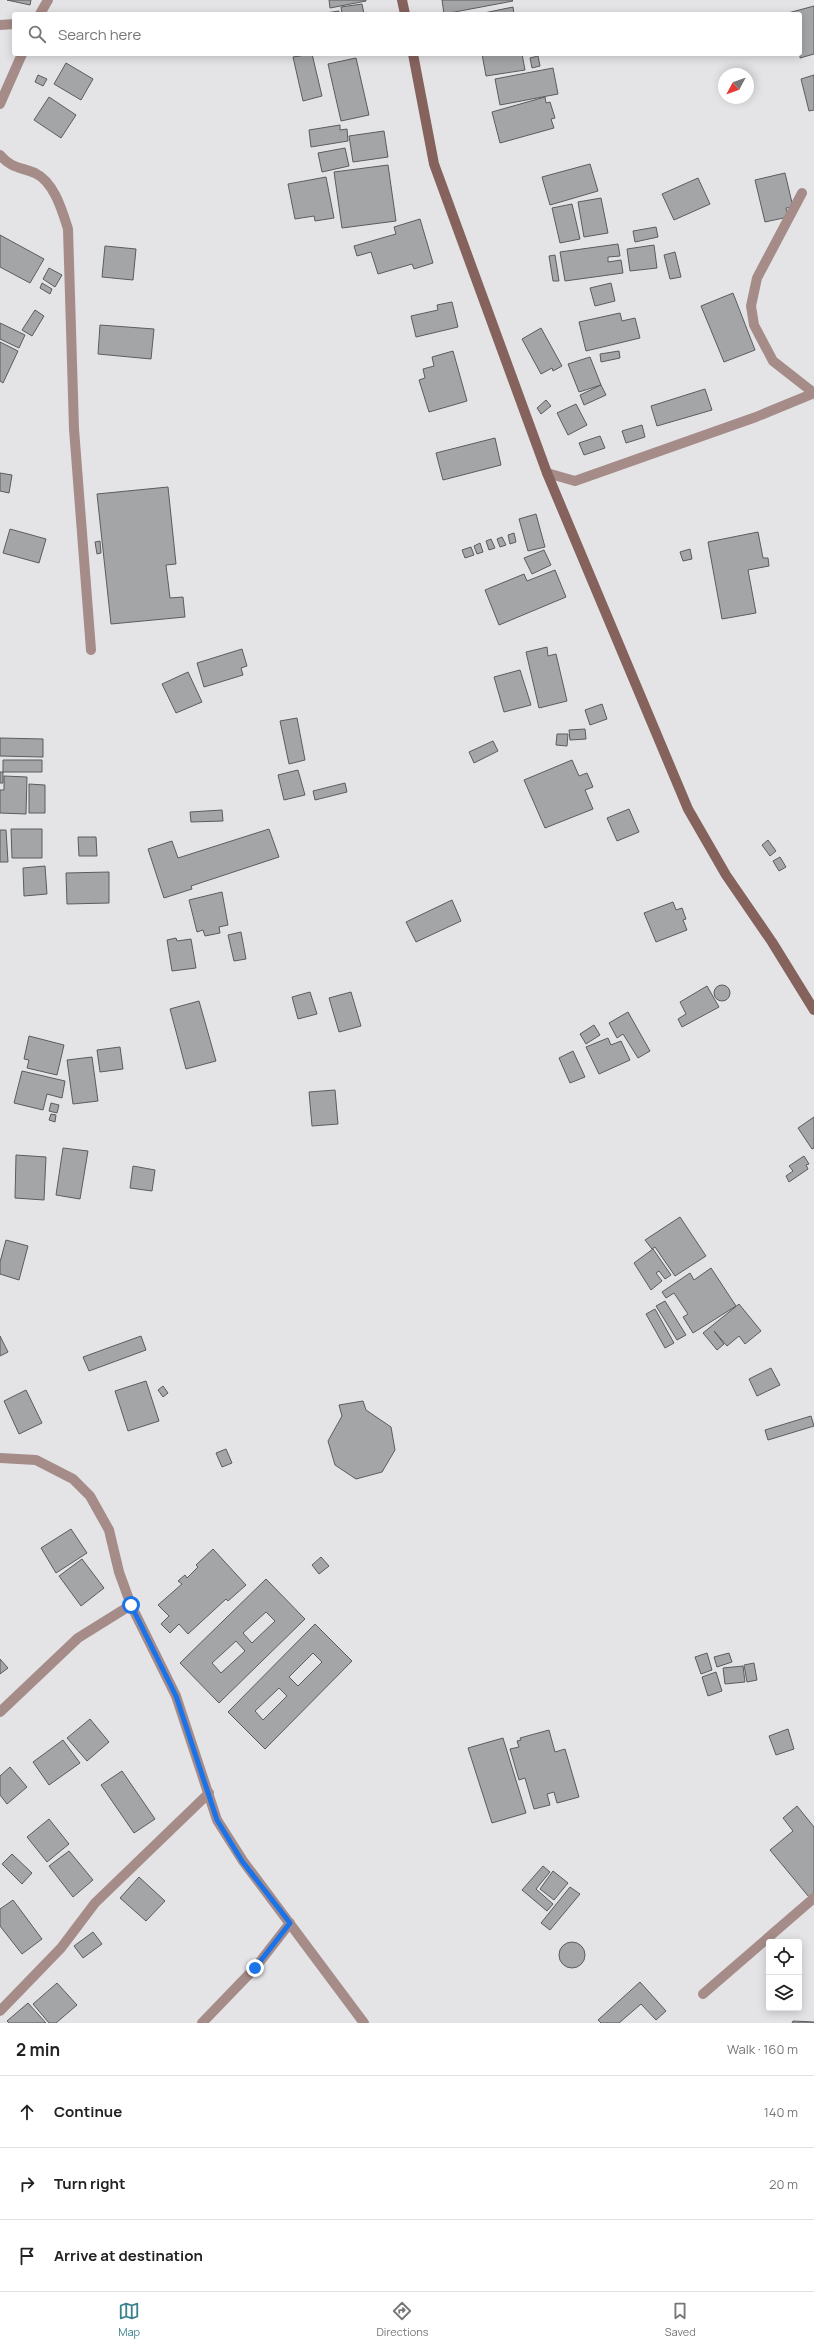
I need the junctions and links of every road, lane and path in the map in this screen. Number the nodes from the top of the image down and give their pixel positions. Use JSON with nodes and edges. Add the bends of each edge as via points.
{"nodes":[{"id":1,"x":48,"y":0,"type":"edge"},
{"id":2,"x":402,"y":0,"type":"edge"},
{"id":3,"x":41,"y":12,"type":"edge"},
{"id":4,"x":405,"y":12,"type":"edge"},
{"id":5,"x":12,"y":24,"type":"edge"},
{"id":6,"x":0,"y":25,"type":"edge"},
{"id":7,"x":21,"y":56,"type":"edge"},
{"id":8,"x":413,"y":56,"type":"edge"},
{"id":9,"x":0,"y":81,"type":"edge"},
{"id":10,"x":6,"y":91,"type":"junction"},
{"id":11,"x":0,"y":104,"type":"edge"},
{"id":12,"x":0,"y":155,"type":"edge"},
{"id":13,"x":802,"y":193,"type":"dead end"},
{"id":14,"x":814,"y":393,"type":"edge"},
{"id":15,"x":547,"y":473,"type":"junction"},
{"id":16,"x":91,"y":650,"type":"dead end"},
{"id":17,"x":814,"y":1010,"type":"edge"},
{"id":18,"x":0,"y":1458,"type":"edge"},
{"id":19,"x":131,"y":1605,"type":"junction"},
{"id":20,"x":0,"y":1712,"type":"edge"},
{"id":21,"x":209,"y":1793,"type":"junction"},
{"id":22,"x":814,"y":1898,"type":"edge"},
{"id":23,"x":290,"y":1923,"type":"junction"},
{"id":24,"x":703,"y":1994,"type":"dead end"},
{"id":25,"x":0,"y":2011,"type":"edge"},
{"id":26,"x":202,"y":2023,"type":"edge"},
{"id":27,"x":364,"y":2023,"type":"edge"}],
"edges":[{"from":1,"to":3,"type":"street"},
{"from":2,"to":4,"type":"main road"},
{"from":5,"to":6,"type":"street"},
{"from":7,"to":10,"type":"street"},
{"from":8,"to":15,"type":"main road","via":[[434,164]]},
{"from":9,"to":10,"type":"street"},
{"from":10,"to":11,"type":"street"},
{"from":12,"to":16,"type":"street","via":[[8,164],[42,177],[60,204],[68,229],[74,429]]},
{"from":13,"to":14,"type":"street","via":[[757,278],[751,306],[754,325],[773,361]]},
{"from":14,"to":15,"type":"street","via":[[728,427],[575,481]]},
{"from":15,"to":17,"type":"main road","via":[[688,809],[726,875]]},
{"from":18,"to":19,"type":"street","via":[[36,1460],[73,1479],[90,1496],[109,1530],[119,1572]]},
{"from":19,"to":20,"type":"street","via":[[78,1638]]},
{"from":19,"to":21,"type":"street","via":[[176,1696]]},
{"from":21,"to":23,"type":"street","via":[[217,1820],[242,1861]]},
{"from":21,"to":25,"type":"street","via":[[95,1903],[61,1948]]},
{"from":22,"to":24,"type":"street"},
{"from":23,"to":26,"type":"street","via":[[255,1968]]},
{"from":23,"to":27,"type":"street"}]}
